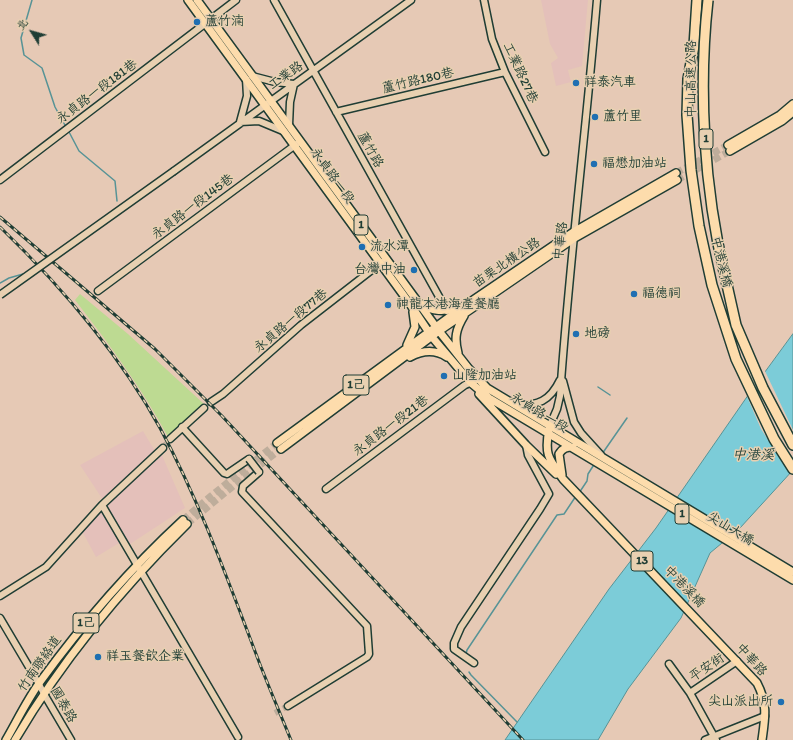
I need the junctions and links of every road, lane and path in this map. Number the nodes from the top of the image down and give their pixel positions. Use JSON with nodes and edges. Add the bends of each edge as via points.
{"nodes":[{"id":1,"x":188,"y":0,"type":"edge"},
{"id":2,"x":197,"y":0,"type":"edge"},
{"id":3,"x":236,"y":0,"type":"edge"},
{"id":4,"x":274,"y":0,"type":"edge"},
{"id":5,"x":411,"y":0,"type":"edge"},
{"id":6,"x":484,"y":0,"type":"edge"},
{"id":7,"x":597,"y":0,"type":"edge"},
{"id":8,"x":697,"y":0,"type":"edge"},
{"id":9,"x":708,"y":0,"type":"edge"},
{"id":10,"x":208,"y":22,"type":"junction"},
{"id":11,"x":694,"y":46,"type":"joint"},
{"id":12,"x":313,"y":71,"type":"junction"},
{"id":13,"x":506,"y":72,"type":"junction"},
{"id":14,"x":249,"y":77,"type":"junction"},
{"id":15,"x":294,"y":84,"type":"junction"},
{"id":16,"x":267,"y":102,"type":"junction"},
{"id":17,"x":793,"y":104,"type":"edge"},
{"id":18,"x":336,"y":112,"type":"junction"},
{"id":19,"x":793,"y":112,"type":"edge"},
{"id":20,"x":240,"y":122,"type":"junction"},
{"id":21,"x":286,"y":128,"type":"junction"},
{"id":22,"x":298,"y":143,"type":"junction"},
{"id":23,"x":545,"y":152,"type":"dead end"},
{"id":24,"x":676,"y":177,"type":"tunnel mouth"},
{"id":25,"x":0,"y":180,"type":"edge"},
{"id":26,"x":574,"y":235,"type":"junction"},
{"id":27,"x":383,"y":261,"type":"junction"},
{"id":28,"x":725,"y":276,"type":"joint"},
{"id":29,"x":98,"y":291,"type":"dead end"},
{"id":30,"x":0,"y":295,"type":"edge"},
{"id":31,"x":413,"y":302,"type":"junction"},
{"id":32,"x":465,"y":309,"type":"junction"},
{"id":33,"x":447,"y":311,"type":"junction"},
{"id":34,"x":437,"y":329,"type":"junction"},
{"id":35,"x":430,"y":334,"type":"junction"},
{"id":36,"x":406,"y":348,"type":"junction"},
{"id":37,"x":460,"y":357,"type":"junction"},
{"id":38,"x":452,"y":361,"type":"junction"},
{"id":39,"x":397,"y":363,"type":"junction"},
{"id":40,"x":486,"y":376,"type":"dead end"},
{"id":41,"x":561,"y":376,"type":"junction"},
{"id":42,"x":478,"y":379,"type":"junction"},
{"id":43,"x":471,"y":383,"type":"junction"},
{"id":44,"x":212,"y":402,"type":"dead end"},
{"id":45,"x":515,"y":405,"type":"junction"},
{"id":46,"x":204,"y":408,"type":"dead end"},
{"id":47,"x":550,"y":425,"type":"junction"},
{"id":48,"x":182,"y":427,"type":"junction"},
{"id":49,"x":548,"y":432,"type":"junction"},
{"id":50,"x":170,"y":439,"type":"tunnel mouth"},
{"id":51,"x":575,"y":444,"type":"junction"},
{"id":52,"x":526,"y":445,"type":"junction"},
{"id":53,"x":793,"y":445,"type":"edge"},
{"id":54,"x":163,"y":448,"type":"tunnel mouth"},
{"id":55,"x":606,"y":460,"type":"junction"},
{"id":56,"x":793,"y":469,"type":"edge"},
{"id":57,"x":563,"y":479,"type":"junction"},
{"id":58,"x":326,"y":489,"type":"dead end"},
{"id":59,"x":102,"y":505,"type":"junction"},
{"id":60,"x":136,"y":565,"type":"junction"},
{"id":61,"x":141,"y":572,"type":"junction"},
{"id":62,"x":793,"y":572,"type":"edge"},
{"id":63,"x":793,"y":580,"type":"edge"},
{"id":64,"x":0,"y":596,"type":"edge"},
{"id":65,"x":0,"y":618,"type":"edge"},
{"id":66,"x":720,"y":644,"type":"joint"},
{"id":67,"x":737,"y":661,"type":"junction"},
{"id":68,"x":474,"y":663,"type":"dead end"},
{"id":69,"x":669,"y":664,"type":"dead end"},
{"id":70,"x":39,"y":684,"type":"junction"},
{"id":71,"x":690,"y":693,"type":"junction"},
{"id":72,"x":44,"y":694,"type":"junction"},
{"id":73,"x":288,"y":706,"type":"tunnel mouth"},
{"id":74,"x":765,"y":716,"type":"junction"},
{"id":75,"x":238,"y":737,"type":"dead end"},
{"id":76,"x":715,"y":738,"type":"edge"},
{"id":77,"x":6,"y":740,"type":"edge"},
{"id":78,"x":15,"y":740,"type":"edge"},
{"id":79,"x":71,"y":740,"type":"edge"},
{"id":80,"x":704,"y":740,"type":"edge"},
{"id":81,"x":762,"y":740,"type":"edge"}],
"edges":[{"from":1,"to":10,"type":"main road","name":"永貞路一段","number":"1"},
{"from":2,"to":10,"type":"main road","name":"永貞路一段","number":"1"},
{"from":3,"to":10,"type":"street","name":"永貞路一段181巷"},
{"from":4,"to":12,"type":"street","name":"蘆竹路"},
{"from":5,"to":12,"type":"street","name":"工業路"},
{"from":6,"to":13,"type":"street","name":"工業路27巷","via":[[492,39]]},
{"from":7,"to":26,"type":"street","name":"中華路"},
{"from":8,"to":11,"type":"highway","name":"中山高速公路"},
{"from":9,"to":28,"type":"highway","name":"中山高速公路","number":"1","bridge":true,"via":[[703,86],[704,116],[711,197]]},
{"from":10,"to":14,"type":"main road","name":"永貞路一段","number":"1"},
{"from":10,"to":25,"type":"street","name":"永貞路一段181巷"},
{"from":11,"to":56,"type":"highway","name":"中港溪橋","via":[[688,79],[686,115],[699,226],[712,285],[736,360],[774,439]]},
{"from":12,"to":15,"type":"street","name":"工業路"},
{"from":12,"to":18,"type":"street","name":"蘆竹路"},
{"from":13,"to":18,"type":"street","name":"蘆竹路180巷"},
{"from":13,"to":23,"type":"street","name":"工業路27巷"},
{"from":14,"to":15,"type":"street"},
{"from":14,"to":16,"type":"main road","name":"永貞路一段","number":"1"},
{"from":14,"to":20,"type":"street"},
{"from":15,"to":16,"type":"street","name":"工業路"},
{"from":15,"to":21,"type":"street"},
{"from":16,"to":20,"type":"street","name":"工業路"},
{"from":16,"to":21,"type":"main road","name":"永貞路一段","number":"1"},
{"from":17,"to":19,"type":"main road","via":[[729,148],[782,121]]},
{"from":18,"to":33,"type":"street","name":"蘆竹路"},
{"from":20,"to":21,"type":"street","via":[[259,120]]},
{"from":20,"to":30,"type":"street","name":"工業路","bridge":true},
{"from":21,"to":22,"type":"main road","name":"永貞路一段","number":"1"},
{"from":22,"to":27,"type":"main road","name":"永貞路一段","number":"1"},
{"from":22,"to":29,"type":"street","name":"永貞路一段145巷"},
{"from":24,"to":26,"type":"main road","name":"苗栗北橫公路"},
{"from":26,"to":32,"type":"main road","name":"苗栗北橫公路"},
{"from":26,"to":41,"type":"street","name":"中華路"},
{"from":27,"to":31,"type":"main road","name":"永貞路一段","number":"1"},
{"from":27,"to":44,"type":"street","name":"永貞路一段77巷","via":[[301,325]]},
{"from":28,"to":53,"type":"highway","name":"中港溪橋","number":"1","via":[[736,325],[763,388]]},
{"from":31,"to":33,"type":"main road","via":[[434,310]]},
{"from":31,"to":34,"type":"main road","name":"永貞路一段","number":"1"},
{"from":31,"to":35,"type":"main road","name":"永貞路一段","number":"1"},
{"from":31,"to":36,"type":"main road","via":[[415,326]]},
{"from":32,"to":33,"type":"main road"},
{"from":32,"to":34,"type":"main road","name":"苗栗北橫公路"},
{"from":32,"to":37,"type":"main road","via":[[456,334]]},
{"from":34,"to":35,"type":"main road","number":"1己"},
{"from":34,"to":37,"type":"main road","name":"永貞路一段","number":"1"},
{"from":35,"to":36,"type":"main road","number":"1己"},
{"from":35,"to":38,"type":"main road","name":"永貞路一段","number":"1"},
{"from":35,"to":39,"type":"main road","number":"1己"},
{"from":36,"to":39,"type":"main road","number":"1己","via":[[279,446]]},
{"from":37,"to":42,"type":"main road","name":"永貞路一段","number":"1"},
{"from":38,"to":39,"type":"main road","via":[[443,354],[429,351],[416,353]]},
{"from":38,"to":43,"type":"main road","name":"永貞路一段","number":"1"},
{"from":40,"to":42,"type":"street","name":"永貞路一段21巷"},
{"from":41,"to":45,"type":"street","via":[[556,388],[542,402],[534,405]]},
{"from":41,"to":47,"type":"street","name":"中華路","via":[[560,396]]},
{"from":41,"to":55,"type":"street","via":[[574,422]]},
{"from":42,"to":43,"type":"street","name":"永貞路一段21巷"},
{"from":42,"to":45,"type":"main road","name":"永貞路一段","number":"1","via":[[487,388]]},
{"from":43,"to":49,"type":"main road","name":"永貞路一段","number":"1","via":[[489,398]]},
{"from":43,"to":52,"type":"main road","number":"13"},
{"from":43,"to":58,"type":"street","name":"永貞路一段21巷"},
{"from":45,"to":47,"type":"main road","name":"永貞路一段","number":"1"},
{"from":46,"to":48,"type":"street"},
{"from":47,"to":49,"type":"main road","name":"中華路","number":"13"},
{"from":47,"to":51,"type":"main road","name":"永貞路一段","number":"1"},
{"from":48,"to":50,"type":"street"},
{"from":48,"to":73,"type":"street","bridge":true,"via":[[224,473],[227,474],[249,459],[259,472],[243,486],[242,492],[367,626],[367,657]]},
{"from":49,"to":51,"type":"main road","name":"永貞路一段","number":"1"},
{"from":49,"to":57,"type":"main road","name":"中華路","number":"13","via":[[549,459]]},
{"from":51,"to":55,"type":"main road","name":"尖山大橋","number":"1"},
{"from":51,"to":57,"type":"main road","via":[[562,449],[559,454]]},
{"from":51,"to":63,"type":"main road","name":"尖山大橋","number":"1"},
{"from":52,"to":57,"type":"main road","number":"13"},
{"from":52,"to":68,"type":"street","via":[[528,455],[549,494],[461,627],[454,649]]},
{"from":54,"to":59,"type":"street"},
{"from":55,"to":62,"type":"main road","name":"尖山大橋","number":"1"},
{"from":57,"to":66,"type":"main road","name":"中港溪橋","number":"13"},
{"from":59,"to":60,"type":"street"},
{"from":59,"to":64,"type":"street","via":[[46,567]]},
{"from":60,"to":61,"type":"street"},
{"from":60,"to":61,"type":"main road","name":"竹南聯絡道","number":"1己","via":[[185,522]]},
{"from":60,"to":70,"type":"main road","name":"竹南聯絡道","number":"1己","via":[[86,622]]},
{"from":61,"to":72,"type":"main road","name":"竹南聯絡道","number":"1己","via":[[94,625]]},
{"from":61,"to":75,"type":"street"},
{"from":65,"to":70,"type":"street","name":"國泰路"},
{"from":66,"to":67,"type":"main road","name":"中華路","number":"13"},
{"from":67,"to":71,"type":"street","name":"平安街"},
{"from":67,"to":74,"type":"main road","name":"中華路","number":"13","via":[[762,692]]},
{"from":69,"to":71,"type":"street"},
{"from":70,"to":72,"type":"street","name":"國泰路"},
{"from":70,"to":77,"type":"main road","name":"竹南聯絡道","number":"1己"},
{"from":71,"to":76,"type":"street"},
{"from":72,"to":78,"type":"main road","name":"竹南聯絡道","number":"1己"},
{"from":72,"to":79,"type":"street","name":"國泰路"},
{"from":74,"to":76,"type":"street"},
{"from":74,"to":81,"type":"main road","name":"中華路","number":"13"},
{"from":76,"to":80,"type":"street"}]}
